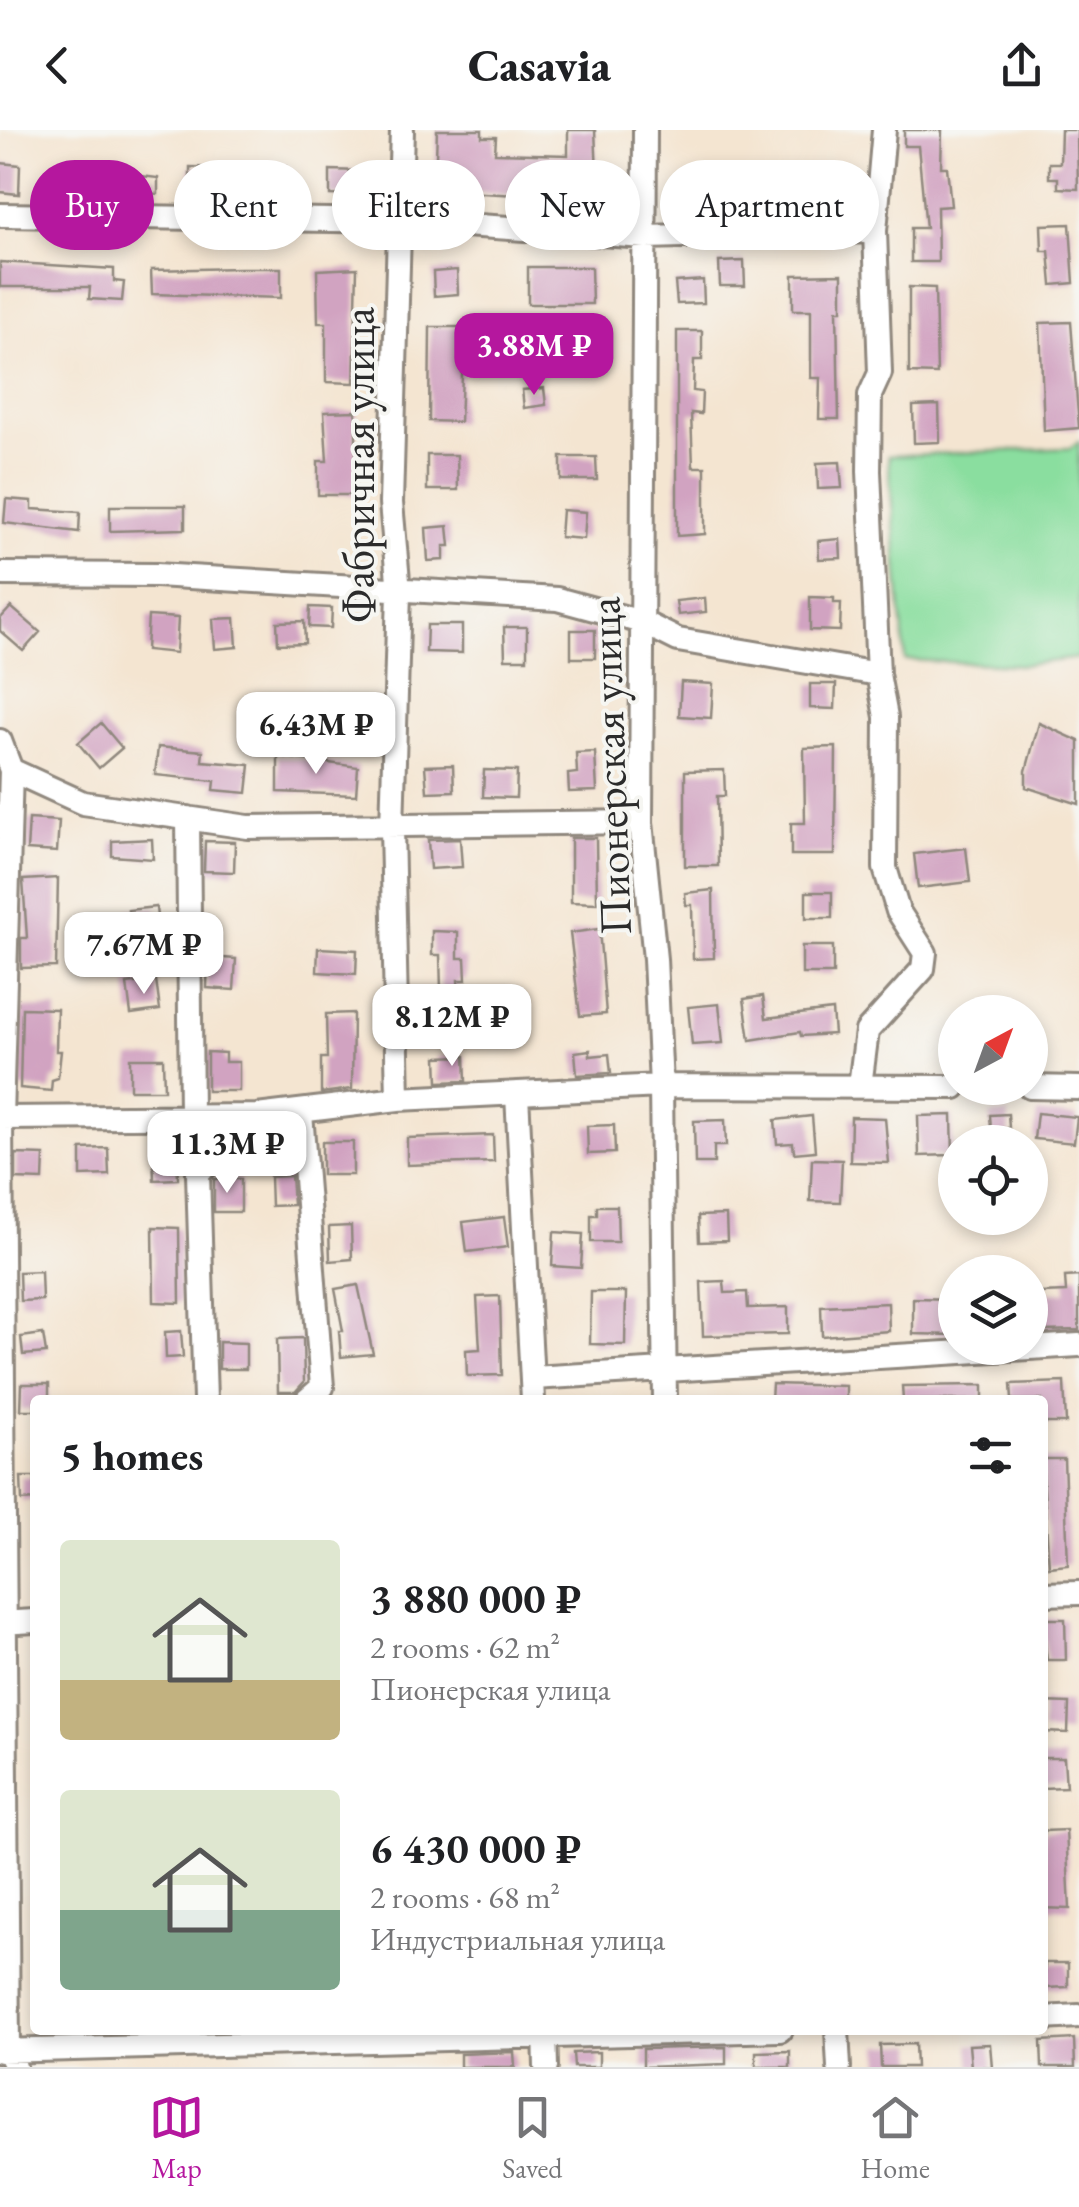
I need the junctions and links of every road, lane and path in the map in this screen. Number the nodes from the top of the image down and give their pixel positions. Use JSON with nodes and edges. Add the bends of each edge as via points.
{"nodes":[{"id":1,"x":402,"y":130,"type":"edge"},
{"id":2,"x":645,"y":130,"type":"edge"},
{"id":3,"x":884,"y":130,"type":"edge"},
{"id":4,"x":402,"y":160,"type":"edge"},
{"id":5,"x":879,"y":187,"type":"edge"},
{"id":6,"x":0,"y":216,"type":"edge"},
{"id":7,"x":332,"y":220,"type":"edge"},
{"id":8,"x":485,"y":226,"type":"edge"},
{"id":9,"x":646,"y":237,"type":"junction"},
{"id":10,"x":660,"y":237,"type":"edge"},
{"id":11,"x":401,"y":250,"type":"edge"},
{"id":12,"x":876,"y":250,"type":"edge"},
{"id":13,"x":0,"y":574,"type":"edge"},
{"id":14,"x":399,"y":592,"type":"junction"},
{"id":15,"x":642,"y":622,"type":"junction"},
{"id":16,"x":878,"y":674,"type":"junction"},
{"id":17,"x":0,"y":741,"type":"edge"},
{"id":18,"x":11,"y":770,"type":"junction"},
{"id":19,"x":188,"y":818,"type":"junction"},
{"id":20,"x":641,"y":822,"type":"junction"},
{"id":21,"x":392,"y":828,"type":"junction"},
{"id":22,"x":662,"y":1086,"type":"junction"},
{"id":23,"x":860,"y":1086,"type":"junction"},
{"id":24,"x":938,"y":1087,"type":"edge"},
{"id":25,"x":1048,"y":1088,"type":"edge"},
{"id":26,"x":1079,"y":1088,"type":"edge"},
{"id":27,"x":516,"y":1095,"type":"junction"},
{"id":28,"x":398,"y":1099,"type":"junction"},
{"id":29,"x":300,"y":1113,"type":"junction"},
{"id":30,"x":191,"y":1114,"type":"junction"},
{"id":31,"x":258,"y":1116,"type":"junction"},
{"id":32,"x":0,"y":1118,"type":"edge"},
{"id":33,"x":1079,"y":1345,"type":"edge"},
{"id":34,"x":666,"y":1368,"type":"junction"},
{"id":35,"x":533,"y":1389,"type":"edge"},
{"id":36,"x":205,"y":1395,"type":"edge"},
{"id":37,"x":313,"y":1395,"type":"edge"},
{"id":38,"x":665,"y":1395,"type":"edge"},
{"id":39,"x":1079,"y":1593,"type":"edge"},
{"id":40,"x":1048,"y":1594,"type":"edge"},
{"id":41,"x":30,"y":1621,"type":"edge"},
{"id":42,"x":1,"y":1622,"type":"edge"},
{"id":43,"x":1079,"y":2016,"type":"edge"},
{"id":44,"x":1048,"y":2018,"type":"edge"},
{"id":45,"x":478,"y":2035,"type":"edge"},
{"id":46,"x":545,"y":2035,"type":"edge"},
{"id":47,"x":837,"y":2035,"type":"edge"},
{"id":48,"x":8,"y":2056,"type":"edge"},
{"id":49,"x":546,"y":2067,"type":"edge"},
{"id":50,"x":839,"y":2067,"type":"edge"}],
"edges":[{"from":1,"to":4,"type":"street","name":"Фабричная улица"},
{"from":2,"to":9,"type":"street","name":"Пионерская улица"},
{"from":3,"to":5,"type":"street"},
{"from":6,"to":7,"type":"street"},
{"from":8,"to":9,"type":"street"},
{"from":9,"to":10,"type":"street"},
{"from":9,"to":15,"type":"street","name":"Пионерская улица"},
{"from":11,"to":14,"type":"street","name":"Фабричная улица","via":[[391,503]]},
{"from":12,"to":16,"type":"street","via":[[880,373],[870,396],[868,471]]},
{"from":13,"to":14,"type":"street","via":[[156,575]]},
{"from":14,"to":15,"type":"street","via":[[557,599]]},
{"from":14,"to":21,"type":"street","name":"Фабричная улица"},
{"from":15,"to":16,"type":"street","via":[[678,640]]},
{"from":15,"to":20,"type":"street","name":"Пионерская улица"},
{"from":16,"to":23,"type":"street","via":[[886,717],[885,868],[898,911],[925,954],[923,969],[867,1031]]},
{"from":17,"to":18,"type":"street"},
{"from":18,"to":19,"type":"street","via":[[83,804]]},
{"from":18,"to":32,"type":"street"},
{"from":19,"to":21,"type":"street","via":[[248,827]]},
{"from":19,"to":30,"type":"street"},
{"from":20,"to":21,"type":"street"},
{"from":20,"to":22,"type":"street","name":"Пионерская улица"},
{"from":21,"to":28,"type":"street","name":"Фабричная улица"},
{"from":22,"to":23,"type":"street"},
{"from":22,"to":27,"type":"street"},
{"from":22,"to":34,"type":"street","name":"Пионерская улица"},
{"from":23,"to":24,"type":"street"},
{"from":25,"to":26,"type":"street"},
{"from":27,"to":28,"type":"street"},
{"from":27,"to":35,"type":"street"},
{"from":28,"to":29,"type":"street"},
{"from":29,"to":31,"type":"street"},
{"from":29,"to":37,"type":"street","via":[[322,1387]]},
{"from":30,"to":31,"type":"street"},
{"from":30,"to":32,"type":"street"},
{"from":31,"to":36,"type":"street","via":[[198,1174]]},
{"from":32,"to":42,"type":"street"},
{"from":33,"to":34,"type":"street"},
{"from":34,"to":35,"type":"street"},
{"from":34,"to":38,"type":"street","name":"Пионерская улица"},
{"from":39,"to":40,"type":"street"},
{"from":41,"to":42,"type":"street"},
{"from":42,"to":48,"type":"street"},
{"from":43,"to":44,"type":"street"},
{"from":45,"to":48,"type":"street"},
{"from":46,"to":49,"type":"street"},
{"from":47,"to":50,"type":"street"}]}
